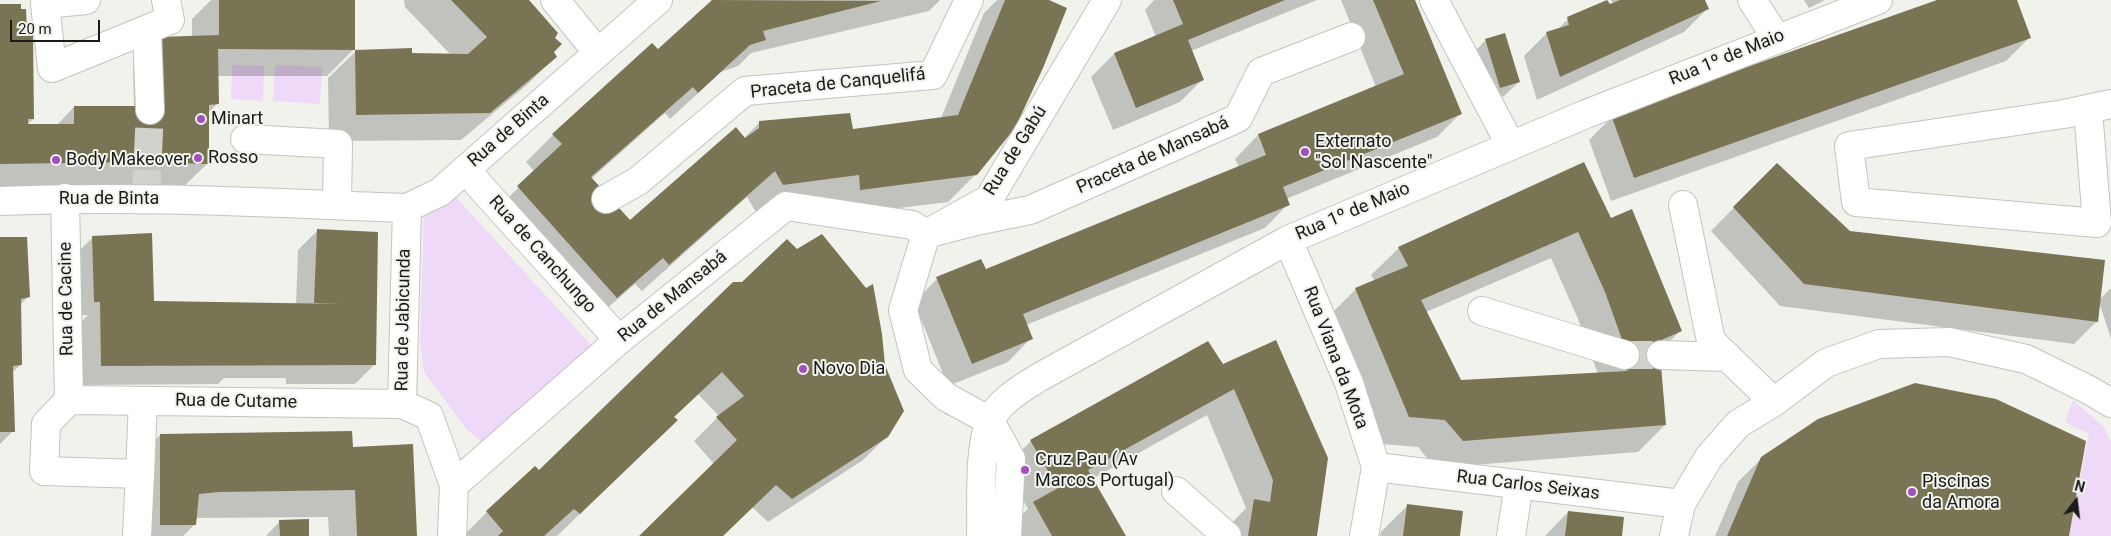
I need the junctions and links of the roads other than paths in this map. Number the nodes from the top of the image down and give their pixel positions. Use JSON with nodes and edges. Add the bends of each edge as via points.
{"nodes":[{"id":1,"x":86,"y":0,"type":"edge"},
{"id":2,"x":166,"y":0,"type":"edge"},
{"id":3,"x":555,"y":0,"type":"edge"},
{"id":4,"x":658,"y":0,"type":"edge"},
{"id":5,"x":969,"y":0,"type":"edge"},
{"id":6,"x":1106,"y":0,"type":"edge"},
{"id":7,"x":1434,"y":0,"type":"edge"},
{"id":8,"x":1752,"y":0,"type":"edge"},
{"id":9,"x":1878,"y":0,"type":"edge"},
{"id":10,"x":148,"y":30,"type":"junction"},
{"id":11,"x":1351,"y":38,"type":"dead end"},
{"id":12,"x":1777,"y":38,"type":"junction"},
{"id":13,"x":598,"y":53,"type":"junction"},
{"id":14,"x":2099,"y":107,"type":"edge"},
{"id":15,"x":150,"y":110,"type":"tunnel mouth"},
{"id":16,"x":245,"y":139,"type":"dead end"},
{"id":17,"x":1511,"y":146,"type":"junction"},
{"id":18,"x":467,"y":168,"type":"junction"},
{"id":19,"x":65,"y":198,"type":"junction"},
{"id":20,"x":606,"y":199,"type":"dead end"},
{"id":21,"x":0,"y":201,"type":"edge"},
{"id":22,"x":337,"y":205,"type":"junction"},
{"id":23,"x":1683,"y":205,"type":"dead end"},
{"id":24,"x":407,"y":208,"type":"junction"},
{"id":25,"x":926,"y":234,"type":"junction"},
{"id":26,"x":1288,"y":240,"type":"junction"},
{"id":27,"x":1482,"y":311,"type":"dead end"},
{"id":28,"x":619,"y":340,"type":"junction"},
{"id":29,"x":1625,"y":355,"type":"tunnel mouth"},
{"id":30,"x":1661,"y":356,"type":"tunnel mouth"},
{"id":31,"x":1728,"y":357,"type":"junction"},
{"id":32,"x":68,"y":400,"type":"junction"},
{"id":33,"x":143,"y":401,"type":"junction"},
{"id":34,"x":1774,"y":402,"type":"junction"},
{"id":35,"x":2111,"y":403,"type":"edge"},
{"id":36,"x":402,"y":404,"type":"junction"},
{"id":37,"x":990,"y":421,"type":"junction"},
{"id":38,"x":1376,"y":467,"type":"junction"},
{"id":39,"x":140,"y":474,"type":"junction"},
{"id":40,"x":1519,"y":484,"type":"junction"},
{"id":41,"x":454,"y":485,"type":"junction"},
{"id":42,"x":1176,"y":491,"type":"dead end"},
{"id":43,"x":1681,"y":504,"type":"junction"},
{"id":44,"x":137,"y":536,"type":"edge"},
{"id":45,"x":452,"y":536,"type":"edge"},
{"id":46,"x":981,"y":536,"type":"edge"},
{"id":47,"x":1007,"y":536,"type":"edge"},
{"id":48,"x":1226,"y":536,"type":"edge"},
{"id":49,"x":1364,"y":536,"type":"edge"},
{"id":50,"x":1511,"y":536,"type":"edge"},
{"id":51,"x":1674,"y":536,"type":"edge"}],
"edges":[{"from":1,"to":10,"type":"street","via":[[45,4],[52,68]]},
{"from":2,"to":10,"type":"street","via":[[170,20]]},
{"from":3,"to":13,"type":"street"},
{"from":4,"to":13,"type":"street","name":"Rua de Binta"},
{"from":5,"to":20,"type":"street","name":"Praceta de Canquelifá","via":[[933,76],[745,91],[638,181]]},
{"from":6,"to":25,"type":"street","name":"Rua de Gabú","via":[[989,199]]},
{"from":7,"to":17,"type":"street"},
{"from":8,"to":12,"type":"street"},
{"from":9,"to":12,"type":"street","name":"Rua 1º de Maio"},
{"from":10,"to":15,"type":"street"},
{"from":11,"to":25,"type":"street","name":"Praceta de Mansabá","via":[[1261,72],[1238,118],[1030,210]]},
{"from":12,"to":17,"type":"street","name":"Rua 1º de Maio"},
{"from":13,"to":18,"type":"street","name":"Rua de Binta"},
{"from":14,"to":14,"type":"street","via":[[1849,146],[1856,202],[2097,223]]},
{"from":16,"to":22,"type":"street","via":[[338,144]]},
{"from":17,"to":26,"type":"street","name":"Rua 1º de Maio"},
{"from":18,"to":24,"type":"street","name":"Rua de Binta","via":[[440,192]]},
{"from":18,"to":28,"type":"street","name":"Rua de Canchungo"},
{"from":19,"to":21,"type":"street","name":"Rua de Binta"},
{"from":19,"to":22,"type":"street","name":"Rua de Binta"},
{"from":19,"to":32,"type":"street","name":"Rua de Cacine"},
{"from":22,"to":24,"type":"street","name":"Rua de Binta"},
{"from":23,"to":31,"type":"street","via":[[1712,341]]},
{"from":24,"to":36,"type":"street","name":"Rua de Jabicunda"},
{"from":25,"to":28,"type":"street","name":"Rua de Mansabá","via":[[912,225],[786,206]]},
{"from":25,"to":37,"type":"street","via":[[903,310],[918,370],[946,397]]},
{"from":26,"to":37,"type":"street","name":"Rua 1º de Maio","via":[[1038,378],[1001,406]]},
{"from":26,"to":38,"type":"street","name":"Rua Viana da Mota","via":[[1349,383]]},
{"from":27,"to":29,"type":"street"},
{"from":28,"to":41,"type":"street","name":"Rua de Mansabá"},
{"from":30,"to":31,"type":"street"},
{"from":31,"to":34,"type":"street"},
{"from":32,"to":33,"type":"street","name":"Rua de Cutame"},
{"from":32,"to":39,"type":"street","via":[[46,424],[44,471]]},
{"from":33,"to":36,"type":"street","name":"Rua de Cutame"},
{"from":33,"to":39,"type":"street"},
{"from":34,"to":35,"type":"street","via":[[1826,363],[1879,344],[1948,342],[2026,359]]},
{"from":34,"to":43,"type":"street","via":[[1738,424],[1709,457]]},
{"from":36,"to":41,"type":"street","name":"Rua de Jabicunda","via":[[429,416]]},
{"from":37,"to":46,"type":"street","via":[[982,468]]},
{"from":37,"to":47,"type":"street","via":[[1011,459]]},
{"from":38,"to":40,"type":"street","name":"Rua Carlos Seixas"},
{"from":38,"to":49,"type":"street","name":"Rua Viana da Mota"},
{"from":39,"to":44,"type":"street"},
{"from":40,"to":43,"type":"street","name":"Rua Carlos Seixas"},
{"from":40,"to":50,"type":"street"},
{"from":41,"to":45,"type":"street"},
{"from":42,"to":48,"type":"street"},
{"from":43,"to":51,"type":"street"}]}
